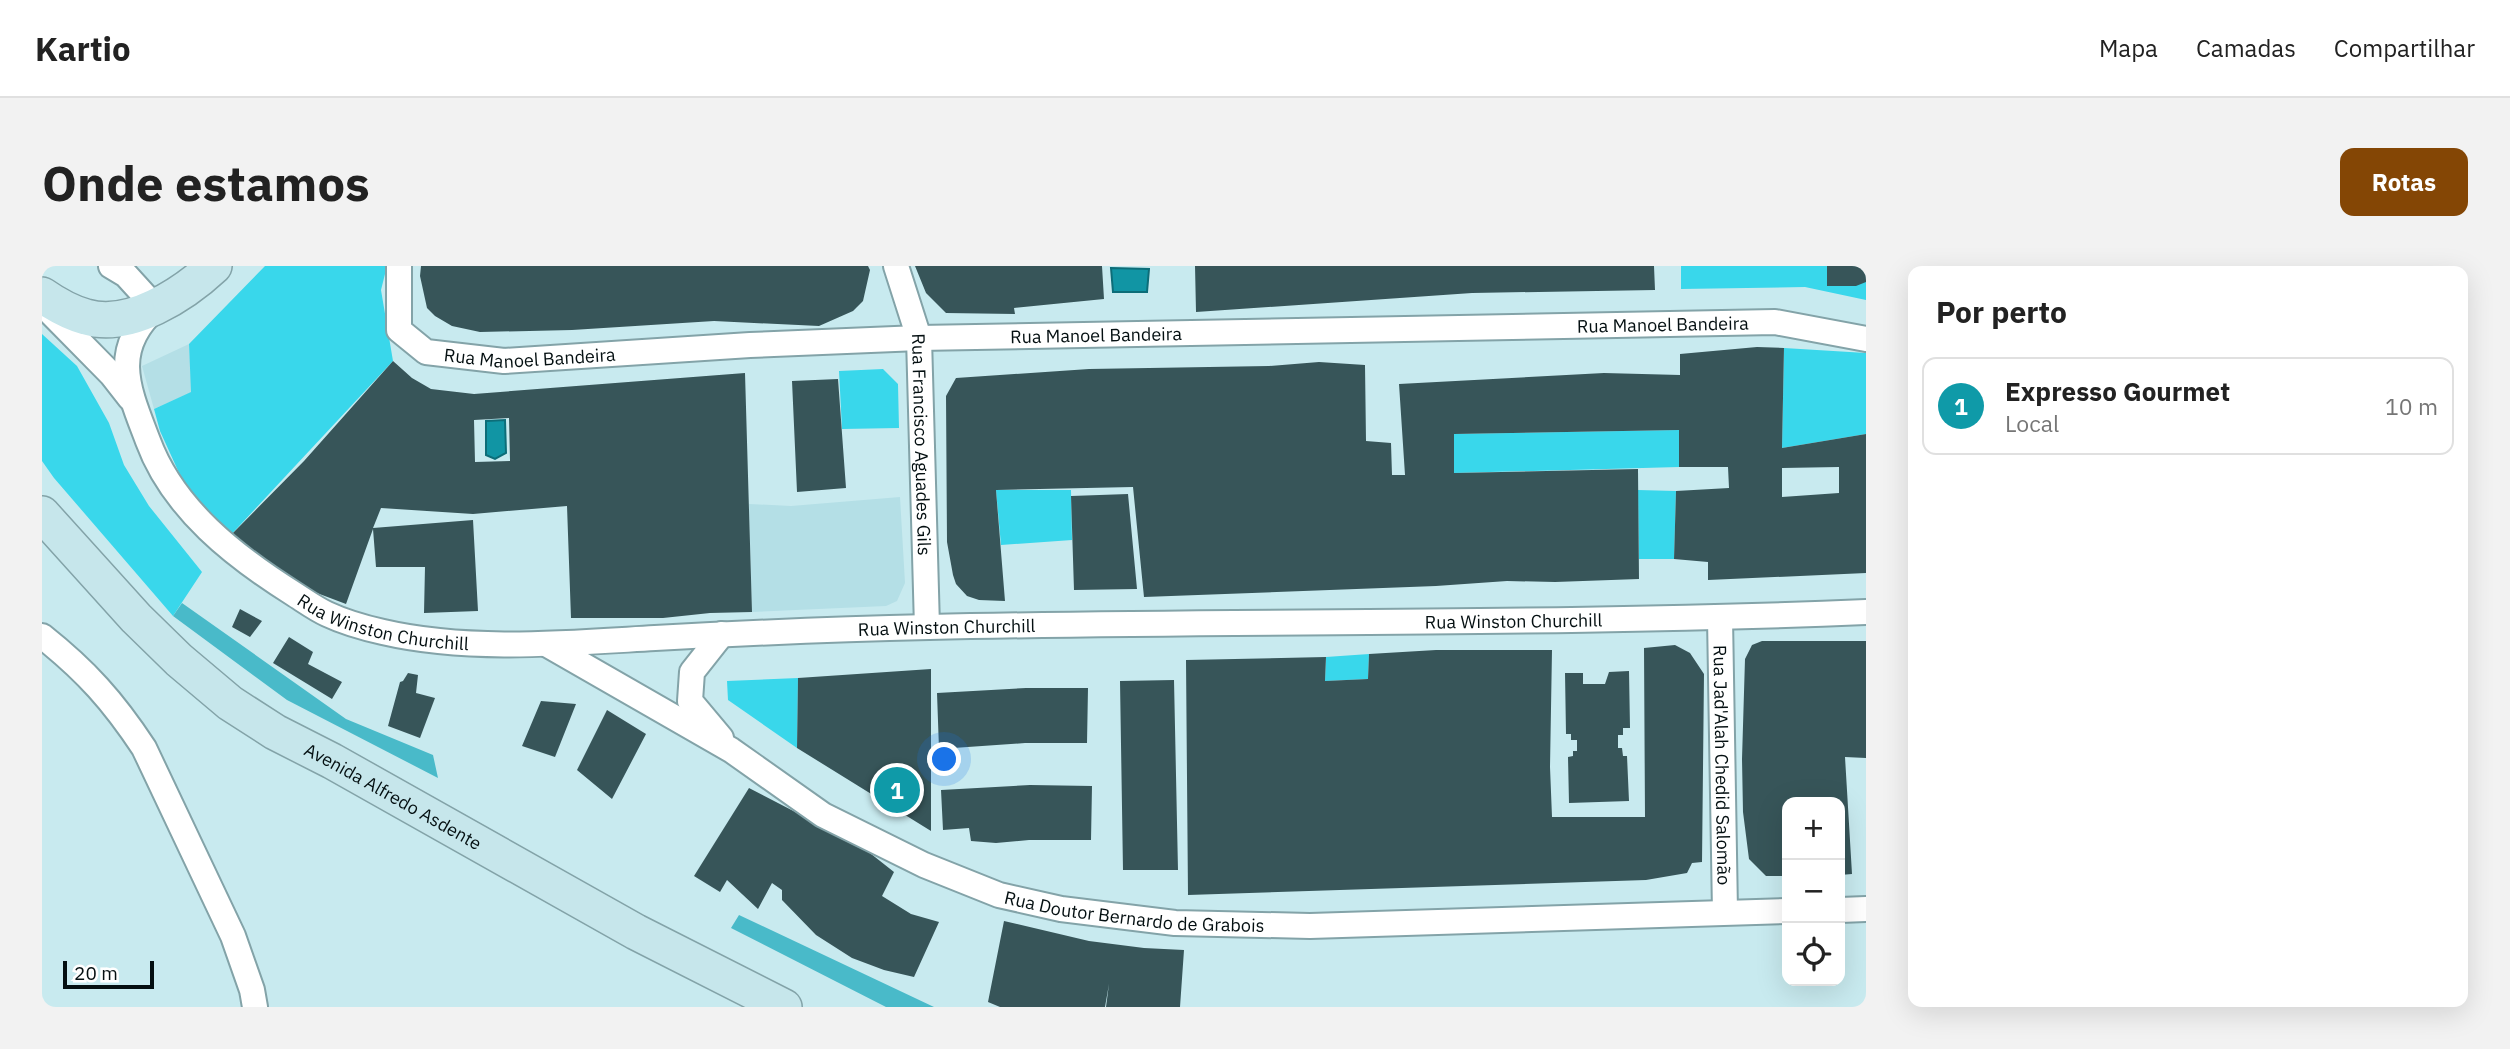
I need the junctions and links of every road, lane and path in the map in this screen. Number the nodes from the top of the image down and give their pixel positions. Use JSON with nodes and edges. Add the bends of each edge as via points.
{"nodes":[{"id":1,"x":111,"y":266,"type":"edge"},
{"id":2,"x":214,"y":266,"type":"edge"},
{"id":3,"x":399,"y":266,"type":"edge"},
{"id":4,"x":896,"y":266,"type":"edge"},
{"id":5,"x":42,"y":295,"type":"edge"},
{"id":6,"x":42,"y":304,"type":"edge"},
{"id":7,"x":156,"y":308,"type":"junction"},
{"id":8,"x":919,"y":338,"type":"junction"},
{"id":9,"x":1866,"y":339,"type":"edge"},
{"id":10,"x":133,"y":401,"type":"junction"},
{"id":11,"x":45,"y":514,"type":"edge"},
{"id":12,"x":1866,"y":612,"type":"edge"},
{"id":13,"x":1720,"y":618,"type":"junction"},
{"id":14,"x":927,"y":626,"type":"junction"},
{"id":15,"x":722,"y":634,"type":"junction"},
{"id":16,"x":42,"y":636,"type":"edge"},
{"id":17,"x":548,"y":645,"type":"junction"},
{"id":18,"x":731,"y":750,"type":"junction"},
{"id":19,"x":1866,"y":909,"type":"edge"},
{"id":20,"x":1845,"y":910,"type":"edge"},
{"id":21,"x":1782,"y":911,"type":"edge"},
{"id":22,"x":1725,"y":912,"type":"junction"},
{"id":23,"x":255,"y":1007,"type":"edge"},
{"id":24,"x":784,"y":1007,"type":"edge"}],
"edges":[{"from":1,"to":7,"type":"street","via":[[126,275]]},
{"from":2,"to":7,"type":"street"},
{"from":3,"to":8,"type":"street","name":"Rua Manoel Bandeira","via":[[399,330],[426,352],[504,361]]},
{"from":4,"to":8,"type":"street","name":"Rua Francisco Aguades Gils"},
{"from":5,"to":7,"type":"street","via":[[87,318],[129,316]]},
{"from":6,"to":10,"type":"street","name":"Rua Winston Churchill"},
{"from":7,"to":10,"type":"street","name":"Rua Winston Churchill","via":[[139,323],[130,341],[126,369]]},
{"from":8,"to":9,"type":"street","name":"Rua Manoel Bandeira","via":[[1775,322]]},
{"from":8,"to":14,"type":"street","name":"Rua Francisco Aguades Gils"},
{"from":10,"to":17,"type":"street","name":"Rua Winston Churchill","via":[[152,453],[206,527],[236,554],[325,614],[380,632],[430,641]]},
{"from":11,"to":24,"type":"street","name":"Avenida Alfredo Asdente","via":[[136,618],[230,703],[636,932]]},
{"from":12,"to":13,"type":"street","name":"Rua Winston Churchill"},
{"from":13,"to":14,"type":"street","name":"Rua Winston Churchill"},
{"from":13,"to":22,"type":"street","name":"Rua Jad'Alah Chedid Salomão"},
{"from":14,"to":15,"type":"street","name":"Rua Winston Churchill"},
{"from":15,"to":17,"type":"street","name":"Rua Winston Churchill"},
{"from":15,"to":18,"type":"street","via":[[692,672],[690,701]]},
{"from":16,"to":23,"type":"street","via":[[93,680],[144,748],[233,936]]},
{"from":17,"to":18,"type":"street","name":"Rua Doutor Bernardo de Grabois"},
{"from":18,"to":22,"type":"street","name":"Rua Doutor Bernardo de Grabois","via":[[822,816],[999,895],[1061,909],[1175,923],[1310,926]]},
{"from":19,"to":20,"type":"street"},
{"from":21,"to":22,"type":"street","name":"Rua Doutor Bernardo de Grabois"}]}
